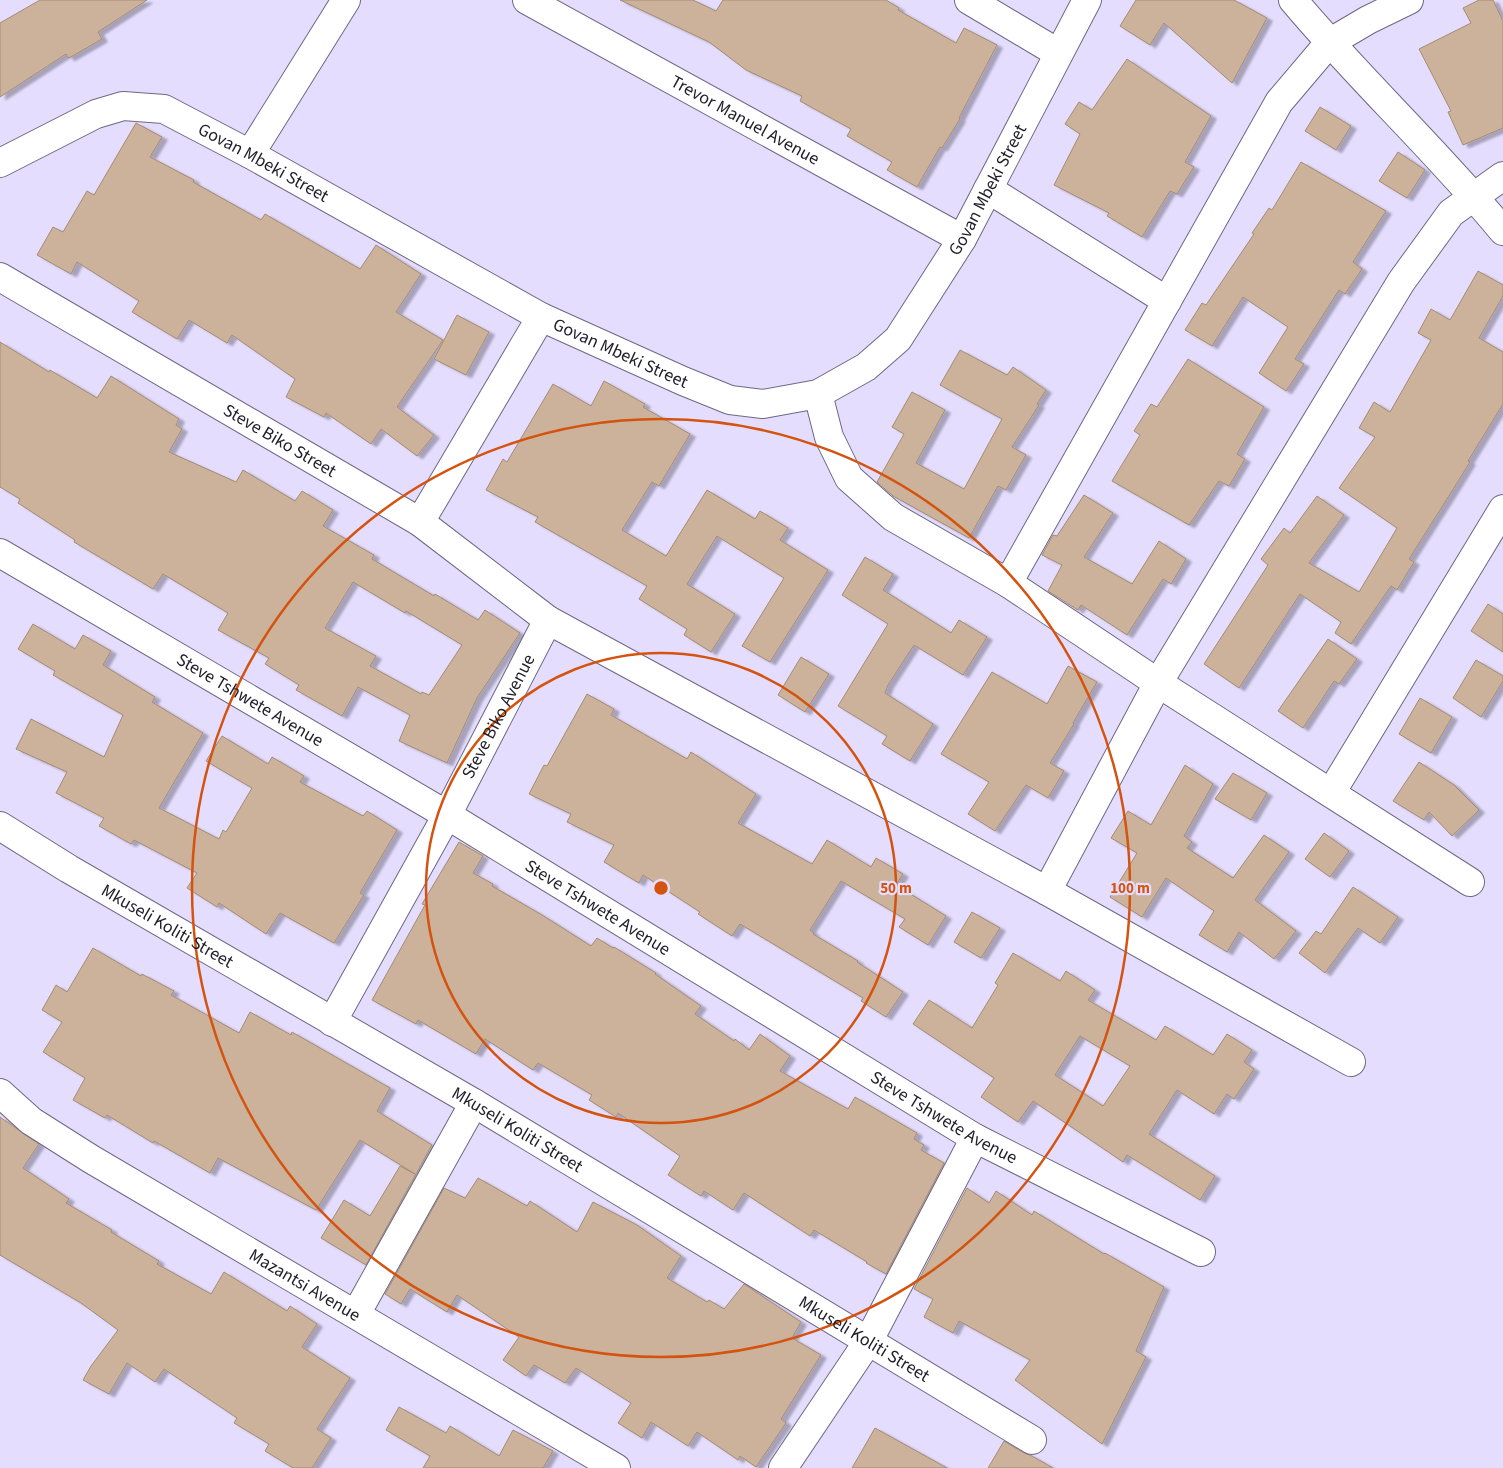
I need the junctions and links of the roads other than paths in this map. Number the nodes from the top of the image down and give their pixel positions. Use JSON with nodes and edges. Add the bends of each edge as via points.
{"nodes":[{"id":1,"x":346,"y":0,"type":"edge"},
{"id":2,"x":527,"y":0,"type":"edge"},
{"id":3,"x":969,"y":0,"type":"edge"},
{"id":4,"x":1087,"y":0,"type":"edge"},
{"id":5,"x":1293,"y":0,"type":"edge"},
{"id":6,"x":1409,"y":0,"type":"edge"},
{"id":7,"x":1329,"y":43,"type":"junction"},
{"id":8,"x":1058,"y":53,"type":"junction"},
{"id":9,"x":250,"y":154,"type":"junction"},
{"id":10,"x":0,"y":163,"type":"edge"},
{"id":11,"x":1503,"y":176,"type":"edge"},
{"id":12,"x":988,"y":190,"type":"junction"},
{"id":13,"x":1474,"y":196,"type":"junction"},
{"id":14,"x":1503,"y":231,"type":"edge"},
{"id":15,"x":962,"y":239,"type":"junction"},
{"id":16,"x":0,"y":277,"type":"edge"},
{"id":17,"x":1167,"y":301,"type":"junction"},
{"id":18,"x":541,"y":317,"type":"junction"},
{"id":19,"x":818,"y":394,"type":"junction"},
{"id":20,"x":1503,"y":509,"type":"edge"},
{"id":21,"x":420,"y":522,"type":"junction"},
{"id":22,"x":0,"y":553,"type":"edge"},
{"id":23,"x":1008,"y":583,"type":"junction"},
{"id":24,"x":548,"y":620,"type":"junction"},
{"id":25,"x":1158,"y":683,"type":"junction"},
{"id":26,"x":1331,"y":793,"type":"junction"},
{"id":27,"x":448,"y":814,"type":"junction"},
{"id":28,"x":0,"y":826,"type":"edge"},
{"id":29,"x":1470,"y":882,"type":"dead end"},
{"id":30,"x":1047,"y":892,"type":"junction"},
{"id":31,"x":332,"y":1022,"type":"junction"},
{"id":32,"x":1351,"y":1062,"type":"dead end"},
{"id":33,"x":0,"y":1093,"type":"edge"},
{"id":34,"x":474,"y":1103,"type":"junction"},
{"id":35,"x":976,"y":1138,"type":"junction"},
{"id":36,"x":1201,"y":1252,"type":"dead end"},
{"id":37,"x":356,"y":1314,"type":"junction"},
{"id":38,"x":869,"y":1340,"type":"junction"},
{"id":39,"x":1032,"y":1440,"type":"dead end"},
{"id":40,"x":616,"y":1468,"type":"edge"},
{"id":41,"x":783,"y":1468,"type":"edge"}],
"edges":[{"from":1,"to":9,"type":"street"},
{"from":2,"to":15,"type":"street","name":"Trevor Manuel Avenue"},
{"from":3,"to":8,"type":"street"},
{"from":4,"to":8,"type":"street","name":"Govan Mbeki Street"},
{"from":5,"to":7,"type":"street"},
{"from":6,"to":7,"type":"street"},
{"from":7,"to":13,"type":"street"},
{"from":7,"to":17,"type":"street","via":[[1279,102]]},
{"from":8,"to":12,"type":"street","name":"Govan Mbeki Street"},
{"from":9,"to":10,"type":"street","name":"Govan Mbeki Street","via":[[164,109],[123,106],[96,114]]},
{"from":9,"to":18,"type":"street","name":"Govan Mbeki Street"},
{"from":11,"to":13,"type":"street"},
{"from":12,"to":15,"type":"street","name":"Govan Mbeki Street"},
{"from":12,"to":17,"type":"street"},
{"from":13,"to":14,"type":"street"},
{"from":13,"to":25,"type":"street","via":[[1451,212],[1401,282]]},
{"from":15,"to":19,"type":"street","name":"Govan Mbeki Street","via":[[898,339],[866,367]]},
{"from":16,"to":21,"type":"street","name":"Steve Biko Street"},
{"from":17,"to":23,"type":"street"},
{"from":18,"to":19,"type":"street","name":"Govan Mbeki Street","via":[[730,400],[763,404]]},
{"from":18,"to":21,"type":"street"},
{"from":19,"to":23,"type":"street","via":[[829,437],[849,478],[893,517]]},
{"from":20,"to":26,"type":"street"},
{"from":21,"to":24,"type":"street","name":"Steve Biko Street"},
{"from":22,"to":27,"type":"street","name":"Steve Tshwete Avenue"},
{"from":23,"to":25,"type":"street"},
{"from":24,"to":27,"type":"street","name":"Steve Biko Avenue"},
{"from":24,"to":30,"type":"street","name":"Steve Biko Street"},
{"from":25,"to":26,"type":"street"},
{"from":25,"to":30,"type":"street"},
{"from":26,"to":29,"type":"street"},
{"from":27,"to":31,"type":"street","name":"Steve Biko Avenue"},
{"from":27,"to":35,"type":"street","name":"Steve Tshwete Avenue"},
{"from":28,"to":31,"type":"street","name":"Mkuseli Koliti Street"},
{"from":30,"to":32,"type":"street","name":"Steve Biko Street"},
{"from":31,"to":34,"type":"street","name":"Mkuseli Koliti Street"},
{"from":33,"to":37,"type":"street","name":"Mazantsi Avenue","via":[[31,1121],[76,1149]]},
{"from":34,"to":37,"type":"street"},
{"from":34,"to":38,"type":"street","name":"Mkuseli Koliti Street"},
{"from":35,"to":36,"type":"street","name":"Steve Tshwete Avenue"},
{"from":35,"to":38,"type":"street"},
{"from":37,"to":40,"type":"street","name":"Mazantsi Avenue"},
{"from":38,"to":39,"type":"street","name":"Mkuseli Koliti Street"},
{"from":38,"to":41,"type":"street"}]}
